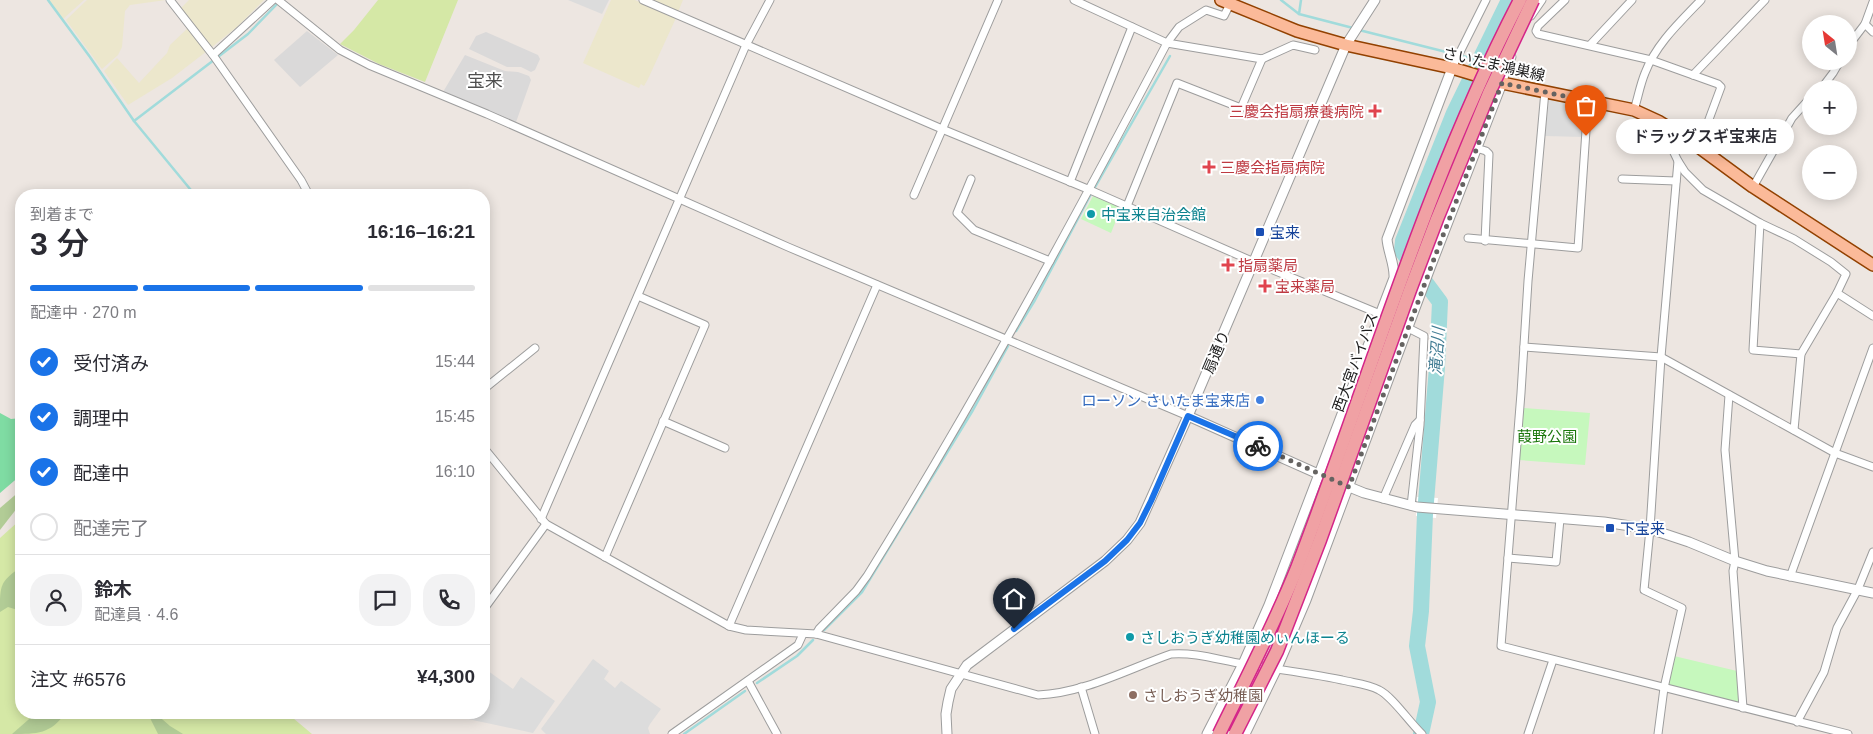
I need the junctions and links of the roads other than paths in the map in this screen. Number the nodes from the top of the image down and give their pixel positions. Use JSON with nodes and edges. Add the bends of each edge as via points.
{"nodes":[{"id":1,"x":170,"y":0,"type":"edge"},
{"id":2,"x":273,"y":0,"type":"edge"},
{"id":3,"x":278,"y":0,"type":"edge"},
{"id":4,"x":643,"y":0,"type":"edge"},
{"id":5,"x":770,"y":0,"type":"edge"},
{"id":6,"x":998,"y":0,"type":"edge"},
{"id":7,"x":1074,"y":0,"type":"edge"},
{"id":8,"x":1375,"y":0,"type":"edge"},
{"id":9,"x":1486,"y":0,"type":"edge"},
{"id":10,"x":1520,"y":0,"type":"edge"},
{"id":11,"x":1533,"y":0,"type":"edge"},
{"id":12,"x":1542,"y":0,"type":"edge"},
{"id":13,"x":1565,"y":0,"type":"edge"},
{"id":14,"x":1632,"y":0,"type":"edge"},
{"id":15,"x":1701,"y":0,"type":"edge"},
{"id":16,"x":1765,"y":0,"type":"edge"},
{"id":17,"x":1225,"y":2,"type":"edge"},
{"id":18,"x":1873,"y":2,"type":"edge"},
{"id":19,"x":1865,"y":24,"type":"junction"},
{"id":20,"x":1132,"y":26,"type":"junction"},
{"id":21,"x":1873,"y":32,"type":"edge"},
{"id":22,"x":1858,"y":33,"type":"edge"},
{"id":23,"x":1167,"y":43,"type":"junction"},
{"id":24,"x":746,"y":45,"type":"junction"},
{"id":25,"x":1346,"y":45,"type":"junction"},
{"id":26,"x":1590,"y":45,"type":"junction"},
{"id":27,"x":1315,"y":50,"type":"dead end"},
{"id":28,"x":213,"y":55,"type":"junction"},
{"id":29,"x":1262,"y":59,"type":"junction"},
{"id":30,"x":1651,"y":60,"type":"junction"},
{"id":31,"x":1455,"y":69,"type":"junction"},
{"id":32,"x":1693,"y":75,"type":"junction"},
{"id":33,"x":1502,"y":83,"type":"junction"},
{"id":34,"x":1545,"y":91,"type":"junction"},
{"id":35,"x":1588,"y":101,"type":"junction"},
{"id":36,"x":1802,"y":107,"type":"edge"},
{"id":37,"x":1634,"y":110,"type":"junction"},
{"id":38,"x":1658,"y":121,"type":"junction"},
{"id":39,"x":942,"y":129,"type":"junction"},
{"id":40,"x":1690,"y":140,"type":"junction"},
{"id":41,"x":1476,"y":148,"type":"junction"},
{"id":42,"x":1678,"y":161,"type":"junction"},
{"id":43,"x":971,"y":179,"type":"dead end"},
{"id":44,"x":1622,"y":179,"type":"dead end"},
{"id":45,"x":1676,"y":181,"type":"junction"},
{"id":46,"x":1070,"y":182,"type":"junction"},
{"id":47,"x":1753,"y":187,"type":"junction"},
{"id":48,"x":306,"y":189,"type":"edge"},
{"id":49,"x":1090,"y":190,"type":"junction"},
{"id":50,"x":914,"y":196,"type":"dead end"},
{"id":51,"x":679,"y":200,"type":"junction"},
{"id":52,"x":1127,"y":206,"type":"junction"},
{"id":53,"x":1760,"y":223,"type":"junction"},
{"id":54,"x":1468,"y":238,"type":"dead end"},
{"id":55,"x":1484,"y":241,"type":"junction"},
{"id":56,"x":1532,"y":243,"type":"junction"},
{"id":57,"x":1050,"y":261,"type":"junction"},
{"id":58,"x":1254,"y":262,"type":"junction"},
{"id":59,"x":1873,"y":265,"type":"edge"},
{"id":60,"x":877,"y":285,"type":"junction"},
{"id":61,"x":1837,"y":292,"type":"junction"},
{"id":62,"x":638,"y":296,"type":"junction"},
{"id":63,"x":1380,"y":314,"type":"junction"},
{"id":64,"x":1873,"y":316,"type":"edge"},
{"id":65,"x":1408,"y":328,"type":"junction"},
{"id":66,"x":1008,"y":339,"type":"junction"},
{"id":67,"x":1524,"y":347,"type":"junction"},
{"id":68,"x":535,"y":348,"type":"dead end"},
{"id":69,"x":1873,"y":348,"type":"edge"},
{"id":70,"x":1801,"y":354,"type":"junction"},
{"id":71,"x":1661,"y":357,"type":"junction"},
{"id":72,"x":490,"y":384,"type":"edge"},
{"id":73,"x":1730,"y":395,"type":"junction"},
{"id":74,"x":1188,"y":416,"type":"junction"},
{"id":75,"x":1420,"y":420,"type":"junction"},
{"id":76,"x":663,"y":421,"type":"junction"},
{"id":77,"x":1794,"y":430,"type":"junction"},
{"id":78,"x":725,"y":448,"type":"dead end"},
{"id":79,"x":1835,"y":453,"type":"junction"},
{"id":80,"x":490,"y":456,"type":"edge"},
{"id":81,"x":1873,"y":467,"type":"edge"},
{"id":82,"x":1320,"y":474,"type":"junction"},
{"id":83,"x":1349,"y":487,"type":"junction"},
{"id":84,"x":1383,"y":499,"type":"junction"},
{"id":85,"x":1414,"y":507,"type":"junction"},
{"id":86,"x":1511,"y":515,"type":"junction"},
{"id":87,"x":1560,"y":519,"type":"junction"},
{"id":88,"x":543,"y":522,"type":"junction"},
{"id":89,"x":1650,"y":529,"type":"junction"},
{"id":90,"x":1873,"y":552,"type":"edge"},
{"id":91,"x":605,"y":558,"type":"junction"},
{"id":92,"x":1508,"y":558,"type":"junction"},
{"id":93,"x":1735,"y":561,"type":"junction"},
{"id":94,"x":1790,"y":577,"type":"junction"},
{"id":95,"x":1858,"y":589,"type":"junction"},
{"id":96,"x":1873,"y":593,"type":"edge"},
{"id":97,"x":490,"y":600,"type":"edge"},
{"id":98,"x":729,"y":626,"type":"junction"},
{"id":99,"x":803,"y":634,"type":"junction"},
{"id":100,"x":816,"y":634,"type":"junction"},
{"id":101,"x":1553,"y":660,"type":"junction"},
{"id":102,"x":1243,"y":664,"type":"junction"},
{"id":103,"x":1277,"y":668,"type":"junction"},
{"id":104,"x":960,"y":674,"type":"junction"},
{"id":105,"x":748,"y":681,"type":"junction"},
{"id":106,"x":1082,"y":687,"type":"junction"},
{"id":107,"x":1664,"y":688,"type":"junction"},
{"id":108,"x":1743,"y":708,"type":"junction"},
{"id":109,"x":1797,"y":722,"type":"junction"},
{"id":110,"x":672,"y":734,"type":"edge"},
{"id":111,"x":778,"y":734,"type":"edge"},
{"id":112,"x":947,"y":734,"type":"edge"},
{"id":113,"x":1095,"y":734,"type":"edge"},
{"id":114,"x":1208,"y":734,"type":"edge"},
{"id":115,"x":1219,"y":734,"type":"edge"},
{"id":116,"x":1235,"y":734,"type":"edge"},
{"id":117,"x":1245,"y":734,"type":"edge"},
{"id":118,"x":1422,"y":734,"type":"edge"},
{"id":119,"x":1528,"y":734,"type":"edge"},
{"id":120,"x":1658,"y":734,"type":"edge"},
{"id":121,"x":1848,"y":734,"type":"edge"}],
"edges":[{"from":1,"to":28,"type":"street"},
{"from":2,"to":28,"type":"street"},
{"from":3,"to":51,"type":"street","via":[[340,50],[369,65]]},
{"from":4,"to":24,"type":"street"},
{"from":5,"to":24,"type":"street"},
{"from":6,"to":39,"type":"street"},
{"from":7,"to":20,"type":"street"},
{"from":8,"to":25,"type":"street","name":"扇通り"},
{"from":9,"to":31,"type":"street"},
{"from":10,"to":115,"type":"highway","name":"西大宮バイパス","bridge":true,"via":[[1455,138],[1296,570]]},
{"from":11,"to":116,"type":"highway","name":"西大宮バイパス","bridge":true,"via":[[1489,93],[1437,219],[1277,651]]},
{"from":12,"to":33,"type":"street","via":[[1532,13]]},
{"from":13,"to":26,"type":"street","via":[[1536,31]]},
{"from":14,"to":26,"type":"street"},
{"from":15,"to":30,"type":"street","via":[[1664,40]]},
{"from":16,"to":32,"type":"street"},
{"from":17,"to":23,"type":"street","via":[[1224,16],[1206,10],[1179,27]]},
{"from":17,"to":25,"type":"main road","name":"さいたま鴻巣線","via":[[1297,31]]},
{"from":18,"to":19,"type":"street"},
{"from":19,"to":21,"type":"street"},
{"from":19,"to":22,"type":"street"},
{"from":20,"to":23,"type":"street"},
{"from":20,"to":46,"type":"street"},
{"from":23,"to":29,"type":"street"},
{"from":23,"to":49,"type":"street"},
{"from":24,"to":39,"type":"street"},
{"from":24,"to":51,"type":"street"},
{"from":25,"to":31,"type":"main road","name":"さいたま鴻巣線"},
{"from":25,"to":58,"type":"street","name":"扇通り"},
{"from":26,"to":30,"type":"street"},
{"from":27,"to":29,"type":"street","via":[[1293,45]]},
{"from":28,"to":48,"type":"street"},
{"from":29,"to":52,"type":"street","via":[[1241,108],[1177,83]]},
{"from":30,"to":32,"type":"street"},
{"from":30,"to":37,"type":"street"},
{"from":31,"to":33,"type":"main road","name":"さいたま鴻巣線"},
{"from":31,"to":63,"type":"street","via":[[1387,239],[1390,261],[1395,269]]},
{"from":32,"to":40,"type":"street","via":[[1721,87],[1708,122]]},
{"from":33,"to":34,"type":"main road","name":"さいたま鴻巣線"},
{"from":33,"to":41,"type":"street"},
{"from":34,"to":35,"type":"main road","name":"さいたま鴻巣線"},
{"from":34,"to":56,"type":"street"},
{"from":35,"to":37,"type":"main road","name":"さいたま鴻巣線"},
{"from":35,"to":56,"type":"street","via":[[1578,248]]},
{"from":36,"to":47,"type":"street","via":[[1792,118]]},
{"from":37,"to":38,"type":"main road","name":"さいたま鴻巣線"},
{"from":38,"to":40,"type":"main road","name":"さいたま鴻巣線"},
{"from":38,"to":42,"type":"street"},
{"from":39,"to":46,"type":"street"},
{"from":39,"to":50,"type":"street"},
{"from":40,"to":47,"type":"main road","name":"さいたま鴻巣線"},
{"from":41,"to":55,"type":"street","via":[[1489,154]]},
{"from":41,"to":65,"type":"street"},
{"from":42,"to":45,"type":"street"},
{"from":42,"to":53,"type":"street","via":[[1703,190]]},
{"from":43,"to":57,"type":"street","via":[[957,213],[974,230]]},
{"from":44,"to":45,"type":"street"},
{"from":45,"to":71,"type":"street"},
{"from":46,"to":49,"type":"street"},
{"from":47,"to":59,"type":"main road","name":"さいたま鴻巣線"},
{"from":49,"to":52,"type":"street"},
{"from":49,"to":57,"type":"street"},
{"from":51,"to":60,"type":"street"},
{"from":51,"to":62,"type":"street"},
{"from":52,"to":58,"type":"street"},
{"from":53,"to":61,"type":"street","via":[[1794,239],[1846,274]]},
{"from":53,"to":70,"type":"street","via":[[1753,350]]},
{"from":54,"to":55,"type":"street"},
{"from":55,"to":56,"type":"street"},
{"from":56,"to":67,"type":"street"},
{"from":57,"to":66,"type":"street"},
{"from":58,"to":63,"type":"street"},
{"from":58,"to":74,"type":"street","name":"扇通り"},
{"from":60,"to":66,"type":"street"},
{"from":60,"to":98,"type":"street"},
{"from":61,"to":64,"type":"street"},
{"from":61,"to":70,"type":"street"},
{"from":62,"to":76,"type":"street","via":[[705,325]]},
{"from":62,"to":88,"type":"street"},
{"from":63,"to":82,"type":"street"},
{"from":65,"to":75,"type":"street","via":[[1424,336]]},
{"from":65,"to":83,"type":"street"},
{"from":66,"to":74,"type":"street"},
{"from":66,"to":100,"type":"street","via":[[867,576]]},
{"from":67,"to":71,"type":"street"},
{"from":67,"to":86,"type":"street"},
{"from":68,"to":72,"type":"street"},
{"from":69,"to":79,"type":"street"},
{"from":70,"to":77,"type":"street"},
{"from":71,"to":73,"type":"street"},
{"from":71,"to":89,"type":"street"},
{"from":73,"to":77,"type":"street"},
{"from":73,"to":93,"type":"street","via":[[1725,450]]},
{"from":74,"to":82,"type":"street"},
{"from":74,"to":104,"type":"street","name":"扇通り","via":[[1140,523],[1127,540],[1105,561],[986,649]]},
{"from":75,"to":84,"type":"street"},
{"from":75,"to":85,"type":"street"},
{"from":76,"to":78,"type":"street"},
{"from":76,"to":91,"type":"street"},
{"from":77,"to":79,"type":"street"},
{"from":79,"to":81,"type":"street"},
{"from":79,"to":94,"type":"street"},
{"from":80,"to":88,"type":"street"},
{"from":82,"to":83,"type":"street"},
{"from":82,"to":102,"type":"street"},
{"from":83,"to":84,"type":"street"},
{"from":83,"to":103,"type":"street"},
{"from":84,"to":85,"type":"street"},
{"from":85,"to":86,"type":"street"},
{"from":86,"to":87,"type":"street"},
{"from":86,"to":92,"type":"street"},
{"from":87,"to":89,"type":"street"},
{"from":87,"to":92,"type":"street","via":[[1556,562]]},
{"from":88,"to":91,"type":"street"},
{"from":88,"to":97,"type":"street"},
{"from":89,"to":93,"type":"street"},
{"from":89,"to":107,"type":"street","via":[[1644,590],[1682,608]]},
{"from":90,"to":95,"type":"street"},
{"from":91,"to":98,"type":"street"},
{"from":92,"to":101,"type":"street","via":[[1501,646]]},
{"from":93,"to":94,"type":"street"},
{"from":93,"to":108,"type":"street"},
{"from":94,"to":95,"type":"street"},
{"from":95,"to":96,"type":"street"},
{"from":95,"to":109,"type":"street","via":[[1836,628],[1824,672]]},
{"from":98,"to":99,"type":"street"},
{"from":99,"to":100,"type":"street"},
{"from":99,"to":105,"type":"street","via":[[798,645]]},
{"from":100,"to":104,"type":"street"},
{"from":101,"to":107,"type":"street"},
{"from":101,"to":119,"type":"street"},
{"from":102,"to":103,"type":"street"},
{"from":102,"to":106,"type":"street","via":[[1184,653],[1171,654]]},
{"from":102,"to":114,"type":"street"},
{"from":103,"to":117,"type":"street"},
{"from":103,"to":118,"type":"street","via":[[1379,690]]},
{"from":104,"to":106,"type":"street","via":[[1038,695]]},
{"from":104,"to":112,"type":"street","name":"扇通り","via":[[948,702]]},
{"from":105,"to":110,"type":"street"},
{"from":105,"to":111,"type":"street"},
{"from":106,"to":113,"type":"street"},
{"from":107,"to":108,"type":"street"},
{"from":107,"to":120,"type":"street"},
{"from":108,"to":109,"type":"street"},
{"from":109,"to":121,"type":"street"}]}
